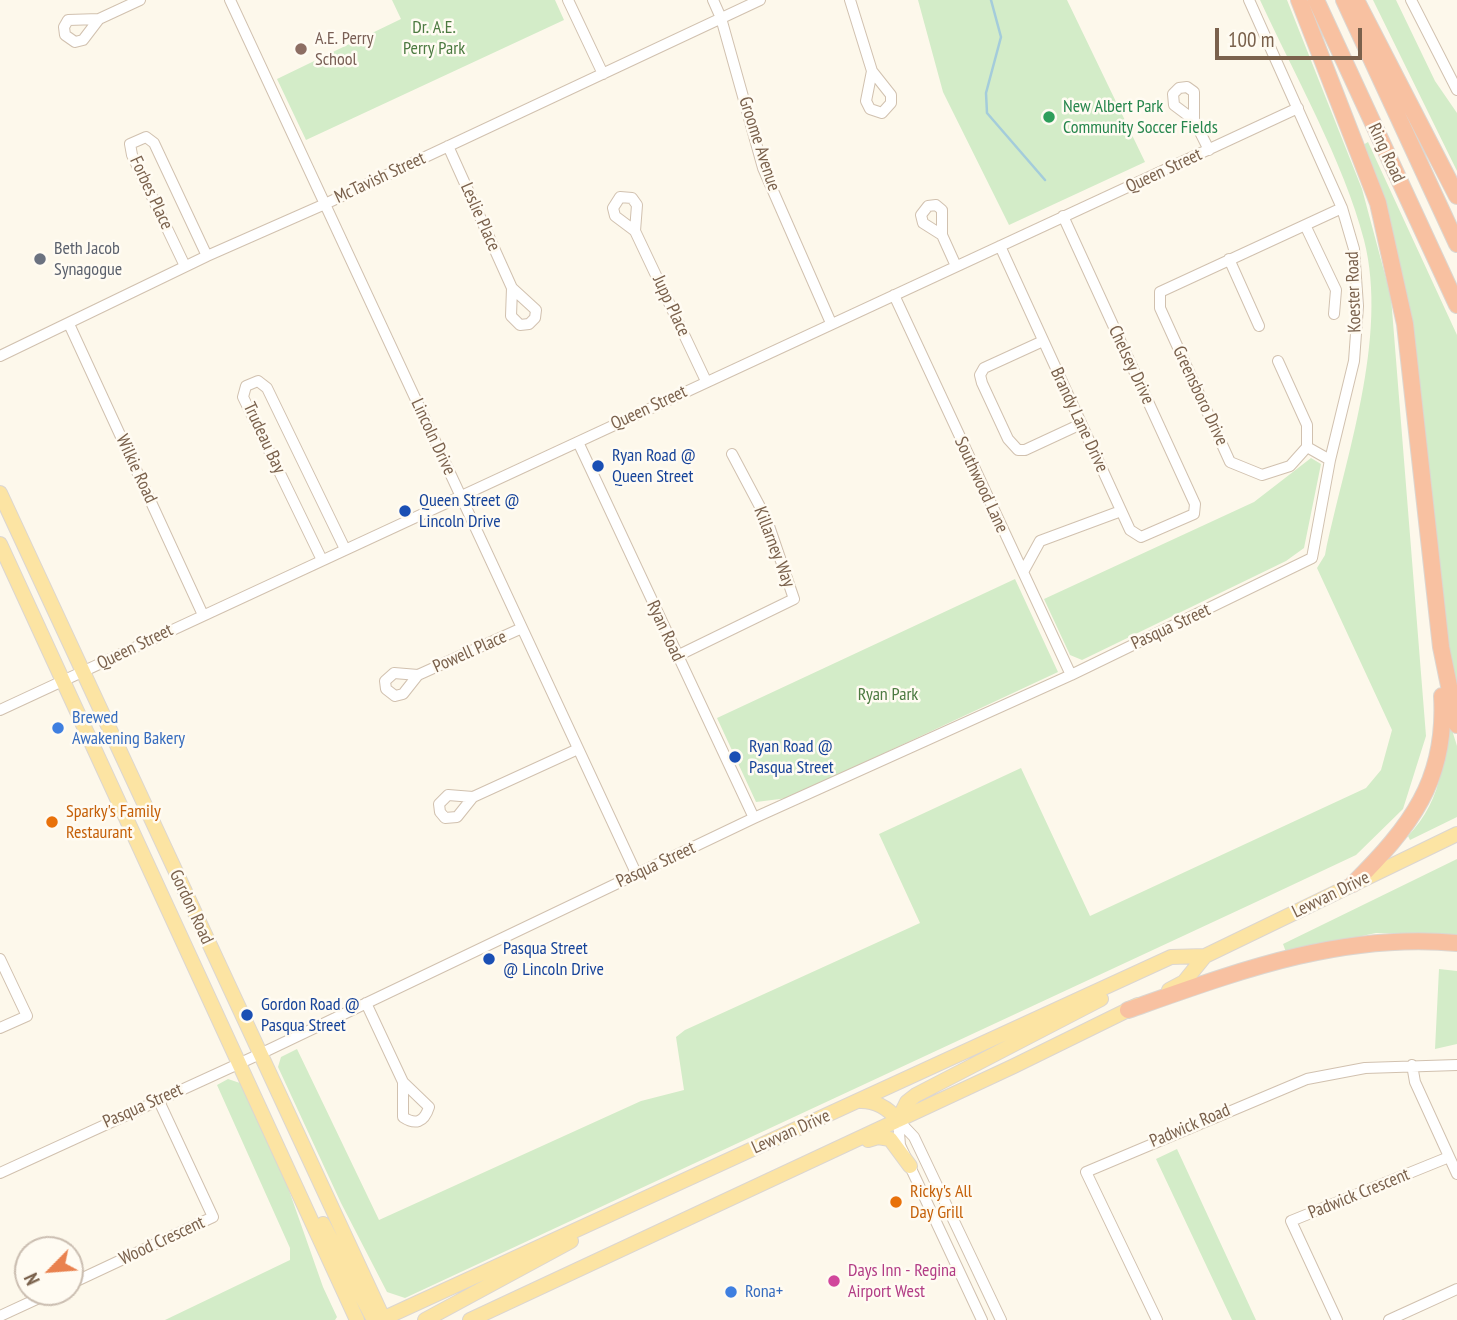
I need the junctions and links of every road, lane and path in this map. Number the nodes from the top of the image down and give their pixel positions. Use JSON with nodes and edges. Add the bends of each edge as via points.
{"nodes":[{"id":1,"x":140,"y":0,"type":"edge"},
{"id":2,"x":230,"y":0,"type":"edge"},
{"id":3,"x":568,"y":0,"type":"edge"},
{"id":4,"x":713,"y":0,"type":"edge"},
{"id":5,"x":760,"y":0,"type":"edge"},
{"id":6,"x":850,"y":0,"type":"edge"},
{"id":7,"x":1249,"y":0,"type":"edge"},
{"id":8,"x":1299,"y":0,"type":"edge"},
{"id":9,"x":1315,"y":0,"type":"edge"},
{"id":10,"x":1344,"y":0,"type":"edge"},
{"id":11,"x":1356,"y":0,"type":"edge"},
{"id":12,"x":1412,"y":0,"type":"edge"},
{"id":13,"x":721,"y":18,"type":"junction"},
{"id":14,"x":99,"y":19,"type":"dead end"},
{"id":15,"x":872,"y":71,"type":"dead end"},
{"id":16,"x":603,"y":74,"type":"junction"},
{"id":17,"x":1457,"y":90,"type":"edge"},
{"id":18,"x":1298,"y":108,"type":"junction"},
{"id":19,"x":1194,"y":120,"type":"dead end"},
{"id":20,"x":448,"y":146,"type":"junction"},
{"id":21,"x":1209,"y":150,"type":"junction"},
{"id":22,"x":1457,"y":196,"type":"edge"},
{"id":23,"x":325,"y":204,"type":"junction"},
{"id":24,"x":1342,"y":208,"type":"junction"},
{"id":25,"x":1063,"y":216,"type":"junction"},
{"id":26,"x":1305,"y":225,"type":"junction"},
{"id":27,"x":635,"y":231,"type":"dead end"},
{"id":28,"x":942,"y":235,"type":"dead end"},
{"id":29,"x":1457,"y":244,"type":"edge"},
{"id":30,"x":1000,"y":246,"type":"junction"},
{"id":31,"x":207,"y":256,"type":"junction"},
{"id":32,"x":1229,"y":259,"type":"junction"},
{"id":33,"x":185,"y":266,"type":"junction"},
{"id":34,"x":956,"y":266,"type":"junction"},
{"id":35,"x":512,"y":288,"type":"dead end"},
{"id":36,"x":894,"y":295,"type":"junction"},
{"id":37,"x":1457,"y":305,"type":"edge"},
{"id":38,"x":1334,"y":314,"type":"dead end"},
{"id":39,"x":831,"y":323,"type":"junction"},
{"id":40,"x":69,"y":324,"type":"junction"},
{"id":41,"x":1259,"y":326,"type":"dead end"},
{"id":42,"x":1043,"y":341,"type":"junction"},
{"id":43,"x":0,"y":356,"type":"edge"},
{"id":44,"x":1278,"y":361,"type":"dead end"},
{"id":45,"x":706,"y":382,"type":"junction"},
{"id":46,"x":1081,"y":424,"type":"junction"},
{"id":47,"x":578,"y":442,"type":"junction"},
{"id":48,"x":1307,"y":447,"type":"junction"},
{"id":49,"x":732,"y":454,"type":"dead end"},
{"id":50,"x":1330,"y":460,"type":"junction"},
{"id":51,"x":0,"y":493,"type":"edge"},
{"id":52,"x":461,"y":498,"type":"junction"},
{"id":53,"x":1121,"y":511,"type":"junction"},
{"id":54,"x":1194,"y":514,"type":"joint"},
{"id":55,"x":0,"y":544,"type":"edge"},
{"id":56,"x":345,"y":549,"type":"junction"},
{"id":57,"x":1312,"y":558,"type":"joint"},
{"id":58,"x":322,"y":560,"type":"junction"},
{"id":59,"x":1434,"y":571,"type":"junction"},
{"id":60,"x":1023,"y":572,"type":"junction"},
{"id":61,"x":203,"y":615,"type":"junction"},
{"id":62,"x":522,"y":628,"type":"junction"},
{"id":63,"x":677,"y":656,"type":"junction"},
{"id":64,"x":83,"y":671,"type":"junction"},
{"id":65,"x":418,"y":675,"type":"dead end"},
{"id":66,"x":1071,"y":675,"type":"junction"},
{"id":67,"x":64,"y":680,"type":"junction"},
{"id":68,"x":0,"y":710,"type":"edge"},
{"id":69,"x":1457,"y":725,"type":"edge"},
{"id":70,"x":578,"y":749,"type":"junction"},
{"id":71,"x":473,"y":797,"type":"dead end"},
{"id":72,"x":754,"y":818,"type":"junction"},
{"id":73,"x":1457,"y":834,"type":"edge"},
{"id":74,"x":636,"y":873,"type":"junction"},
{"id":75,"x":1353,"y":884,"type":"junction"},
{"id":76,"x":1457,"y":943,"type":"edge"},
{"id":77,"x":1205,"y":956,"type":"junction"},
{"id":78,"x":1171,"y":957,"type":"junction"},
{"id":79,"x":0,"y":959,"type":"edge"},
{"id":80,"x":366,"y":1003,"type":"junction"},
{"id":81,"x":1128,"y":1010,"type":"junction"},
{"id":82,"x":0,"y":1028,"type":"edge"},
{"id":83,"x":260,"y":1054,"type":"junction"},
{"id":84,"x":240,"y":1063,"type":"junction"},
{"id":85,"x":1412,"y":1065,"type":"junction"},
{"id":86,"x":1457,"y":1065,"type":"edge"},
{"id":87,"x":403,"y":1082,"type":"dead end"},
{"id":88,"x":158,"y":1099,"type":"junction"},
{"id":89,"x":860,"y":1101,"type":"junction"},
{"id":90,"x":898,"y":1120,"type":"junction"},
{"id":91,"x":1449,"y":1157,"type":"junction"},
{"id":92,"x":910,"y":1166,"type":"junction"},
{"id":93,"x":792,"y":1170,"type":"junction"},
{"id":94,"x":699,"y":1172,"type":"junction"},
{"id":95,"x":0,"y":1173,"type":"edge"},
{"id":96,"x":1457,"y":1174,"type":"edge"},
{"id":97,"x":292,"y":1175,"type":"junction"},
{"id":98,"x":84,"y":1277,"type":"edge"},
{"id":99,"x":1457,"y":1289,"type":"edge"},
{"id":100,"x":22,"y":1306,"type":"edge"},
{"id":101,"x":0,"y":1316,"type":"edge"},
{"id":102,"x":357,"y":1320,"type":"edge"},
{"id":103,"x":381,"y":1320,"type":"edge"},
{"id":104,"x":425,"y":1320,"type":"edge"},
{"id":105,"x":470,"y":1320,"type":"edge"},
{"id":106,"x":982,"y":1320,"type":"edge"},
{"id":107,"x":1001,"y":1320,"type":"edge"},
{"id":108,"x":1157,"y":1320,"type":"edge"},
{"id":109,"x":1338,"y":1320,"type":"edge"},
{"id":110,"x":1389,"y":1320,"type":"edge"}],
"edges":[{"from":1,"to":14,"type":"street"},
{"from":2,"to":23,"type":"street","name":"Lincoln Drive"},
{"from":3,"to":16,"type":"street"},
{"from":4,"to":13,"type":"street","name":"Groome Avenue"},
{"from":5,"to":13,"type":"street","name":"McTavish Street"},
{"from":6,"to":15,"type":"street"},
{"from":7,"to":18,"type":"street","name":"Koester Road"},
{"from":8,"to":59,"type":"highway","via":[[1378,203],[1389,244],[1405,324]]},
{"from":9,"to":37,"type":"highway","name":"Ring Road"},
{"from":10,"to":29,"type":"highway","name":"Ring Road"},
{"from":11,"to":22,"type":"highway"},
{"from":12,"to":17,"type":"street"},
{"from":13,"to":16,"type":"street","name":"McTavish Street"},
{"from":13,"to":39,"type":"street","name":"Groome Avenue","via":[[763,168]]},
{"from":16,"to":20,"type":"street","name":"McTavish Street"},
{"from":18,"to":21,"type":"street","name":"Queen Street"},
{"from":18,"to":24,"type":"street","name":"Koester Road"},
{"from":19,"to":21,"type":"street"},
{"from":20,"to":23,"type":"street","name":"McTavish Street"},
{"from":20,"to":35,"type":"street","name":"Leslie Place"},
{"from":21,"to":25,"type":"street","name":"Queen Street"},
{"from":23,"to":31,"type":"street","name":"McTavish Street"},
{"from":23,"to":52,"type":"street","name":"Lincoln Drive"},
{"from":24,"to":26,"type":"street","name":"Greensboro Drive"},
{"from":24,"to":50,"type":"street","name":"Koester Road","via":[[1354,248],[1358,306],[1354,361]]},
{"from":25,"to":30,"type":"street","name":"Queen Street"},
{"from":25,"to":54,"type":"street","name":"Chelsey Drive","via":[[1195,504]]},
{"from":26,"to":32,"type":"street","name":"Greensboro Drive"},
{"from":26,"to":38,"type":"street","via":[[1336,290]]},
{"from":27,"to":45,"type":"street","name":"Jupp Place"},
{"from":28,"to":34,"type":"street"},
{"from":30,"to":34,"type":"street","name":"Queen Street"},
{"from":30,"to":42,"type":"street","name":"Brandy Lane Drive"},
{"from":31,"to":33,"type":"street","name":"McTavish Street"},
{"from":31,"to":33,"type":"street","name":"Forbes Place","via":[[154,143],[146,137],[136,139],[130,144],[132,155]]},
{"from":32,"to":41,"type":"street"},
{"from":32,"to":48,"type":"street","name":"Greensboro Drive","via":[[1160,292],[1160,308],[1230,462],[1262,475],[1290,466]]},
{"from":33,"to":40,"type":"street","name":"McTavish Street"},
{"from":34,"to":36,"type":"street","name":"Queen Street"},
{"from":36,"to":39,"type":"street","name":"Queen Street"},
{"from":36,"to":60,"type":"street","name":"Southwood Lane"},
{"from":39,"to":45,"type":"street","name":"Queen Street"},
{"from":40,"to":43,"type":"street","name":"McTavish Street"},
{"from":40,"to":61,"type":"street","name":"Wilkie Road"},
{"from":42,"to":46,"type":"street","name":"Brandy Lane Drive"},
{"from":42,"to":46,"type":"street","via":[[984,368],[980,375],[987,394],[1018,450]]},
{"from":44,"to":48,"type":"street","via":[[1307,425]]},
{"from":45,"to":47,"type":"street","name":"Queen Street"},
{"from":46,"to":53,"type":"street","name":"Brandy Lane Drive"},
{"from":47,"to":52,"type":"street","name":"Queen Street"},
{"from":47,"to":63,"type":"street","name":"Ryan Road"},
{"from":48,"to":50,"type":"street"},
{"from":49,"to":63,"type":"street","name":"Killarney Way","via":[[767,520],[793,599]]},
{"from":50,"to":57,"type":"street","name":"Koester Road"},
{"from":51,"to":64,"type":"main road","name":"Gordon Road"},
{"from":52,"to":56,"type":"street","name":"Queen Street"},
{"from":52,"to":62,"type":"street","name":"Lincoln Drive"},
{"from":53,"to":54,"type":"street","name":"Brandy Lane Drive","via":[[1130,530],[1141,537]]},
{"from":53,"to":60,"type":"street","via":[[1040,541]]},
{"from":55,"to":67,"type":"main road","name":"Gordon Road"},
{"from":56,"to":58,"type":"street","name":"Queen Street"},
{"from":56,"to":58,"type":"street","name":"Trudeau Bay","via":[[267,388],[258,381],[246,386],[243,397]]},
{"from":57,"to":66,"type":"street","name":"Pasqua Street"},
{"from":58,"to":61,"type":"street","name":"Queen Street"},
{"from":59,"to":69,"type":"highway","via":[[1441,647]]},
{"from":59,"to":75,"type":"highway","via":[[1443,704],[1437,765],[1424,797],[1403,829]]},
{"from":60,"to":66,"type":"street","name":"Southwood Lane"},
{"from":61,"to":64,"type":"street","name":"Queen Street"},
{"from":62,"to":65,"type":"street","name":"Powell Place"},
{"from":62,"to":70,"type":"street","name":"Lincoln Drive"},
{"from":63,"to":72,"type":"street","name":"Ryan Road"},
{"from":64,"to":67,"type":"street","name":"Queen Street"},
{"from":64,"to":83,"type":"main road","name":"Gordon Road"},
{"from":66,"to":72,"type":"street","name":"Pasqua Street"},
{"from":67,"to":68,"type":"street","name":"Queen Street"},
{"from":67,"to":84,"type":"main road","name":"Gordon Road"},
{"from":70,"to":71,"type":"street"},
{"from":70,"to":74,"type":"street","name":"Lincoln Drive"},
{"from":72,"to":74,"type":"street","name":"Pasqua Street"},
{"from":73,"to":75,"type":"main road","name":"Lewvan Drive"},
{"from":74,"to":80,"type":"street","name":"Pasqua Street"},
{"from":75,"to":77,"type":"main road","name":"Lewvan Drive"},
{"from":76,"to":81,"type":"highway","via":[[1381,942],[1325,949],[1261,965]]},
{"from":77,"to":78,"type":"main road","name":"Lewvan Drive"},
{"from":77,"to":81,"type":"main road","name":"Lewvan Drive","via":[[1184,982]]},
{"from":78,"to":89,"type":"main road","name":"Lewvan Drive"},
{"from":78,"to":90,"type":"main road","via":[[916,1095]]},
{"from":79,"to":82,"type":"street","via":[[27,1016]]},
{"from":80,"to":83,"type":"street","name":"Pasqua Street"},
{"from":80,"to":87,"type":"street"},
{"from":81,"to":90,"type":"main road","name":"Lewvan Drive"},
{"from":83,"to":84,"type":"street","name":"Pasqua Street"},
{"from":83,"to":103,"type":"main road","name":"Gordon Road"},
{"from":84,"to":88,"type":"street","name":"Pasqua Street"},
{"from":84,"to":97,"type":"main road","name":"Gordon Road"},
{"from":85,"to":86,"type":"street","name":"Padwick Road"},
{"from":85,"to":91,"type":"street","via":[[1415,1082]]},
{"from":85,"to":108,"type":"street","name":"Padwick Road","via":[[1307,1079],[1086,1172]]},
{"from":88,"to":95,"type":"street","name":"Pasqua Street"},
{"from":88,"to":98,"type":"street","name":"Wood Crescent","via":[[213,1217]]},
{"from":89,"to":90,"type":"main road","via":[[873,1101]]},
{"from":89,"to":94,"type":"main road","name":"Lewvan Drive"},
{"from":90,"to":92,"type":"street","via":[[900,1145]]},
{"from":90,"to":93,"type":"main road","name":"Lewvan Drive"},
{"from":90,"to":107,"type":"street","via":[[918,1146]]},
{"from":91,"to":96,"type":"street"},
{"from":91,"to":109,"type":"street","name":"Padwick Crescent","via":[[1291,1221]]},
{"from":92,"to":93,"type":"main road","via":[[890,1139],[878,1137]]},
{"from":92,"to":106,"type":"street"},
{"from":93,"to":105,"type":"main road","name":"Lewvan Drive"},
{"from":94,"to":103,"type":"main road","name":"Lewvan Drive"},
{"from":94,"to":104,"type":"main road"},
{"from":97,"to":102,"type":"main road","name":"Gordon Road"},
{"from":97,"to":103,"type":"main road"},
{"from":99,"to":110,"type":"street"},
{"from":100,"to":101,"type":"street"}]}
